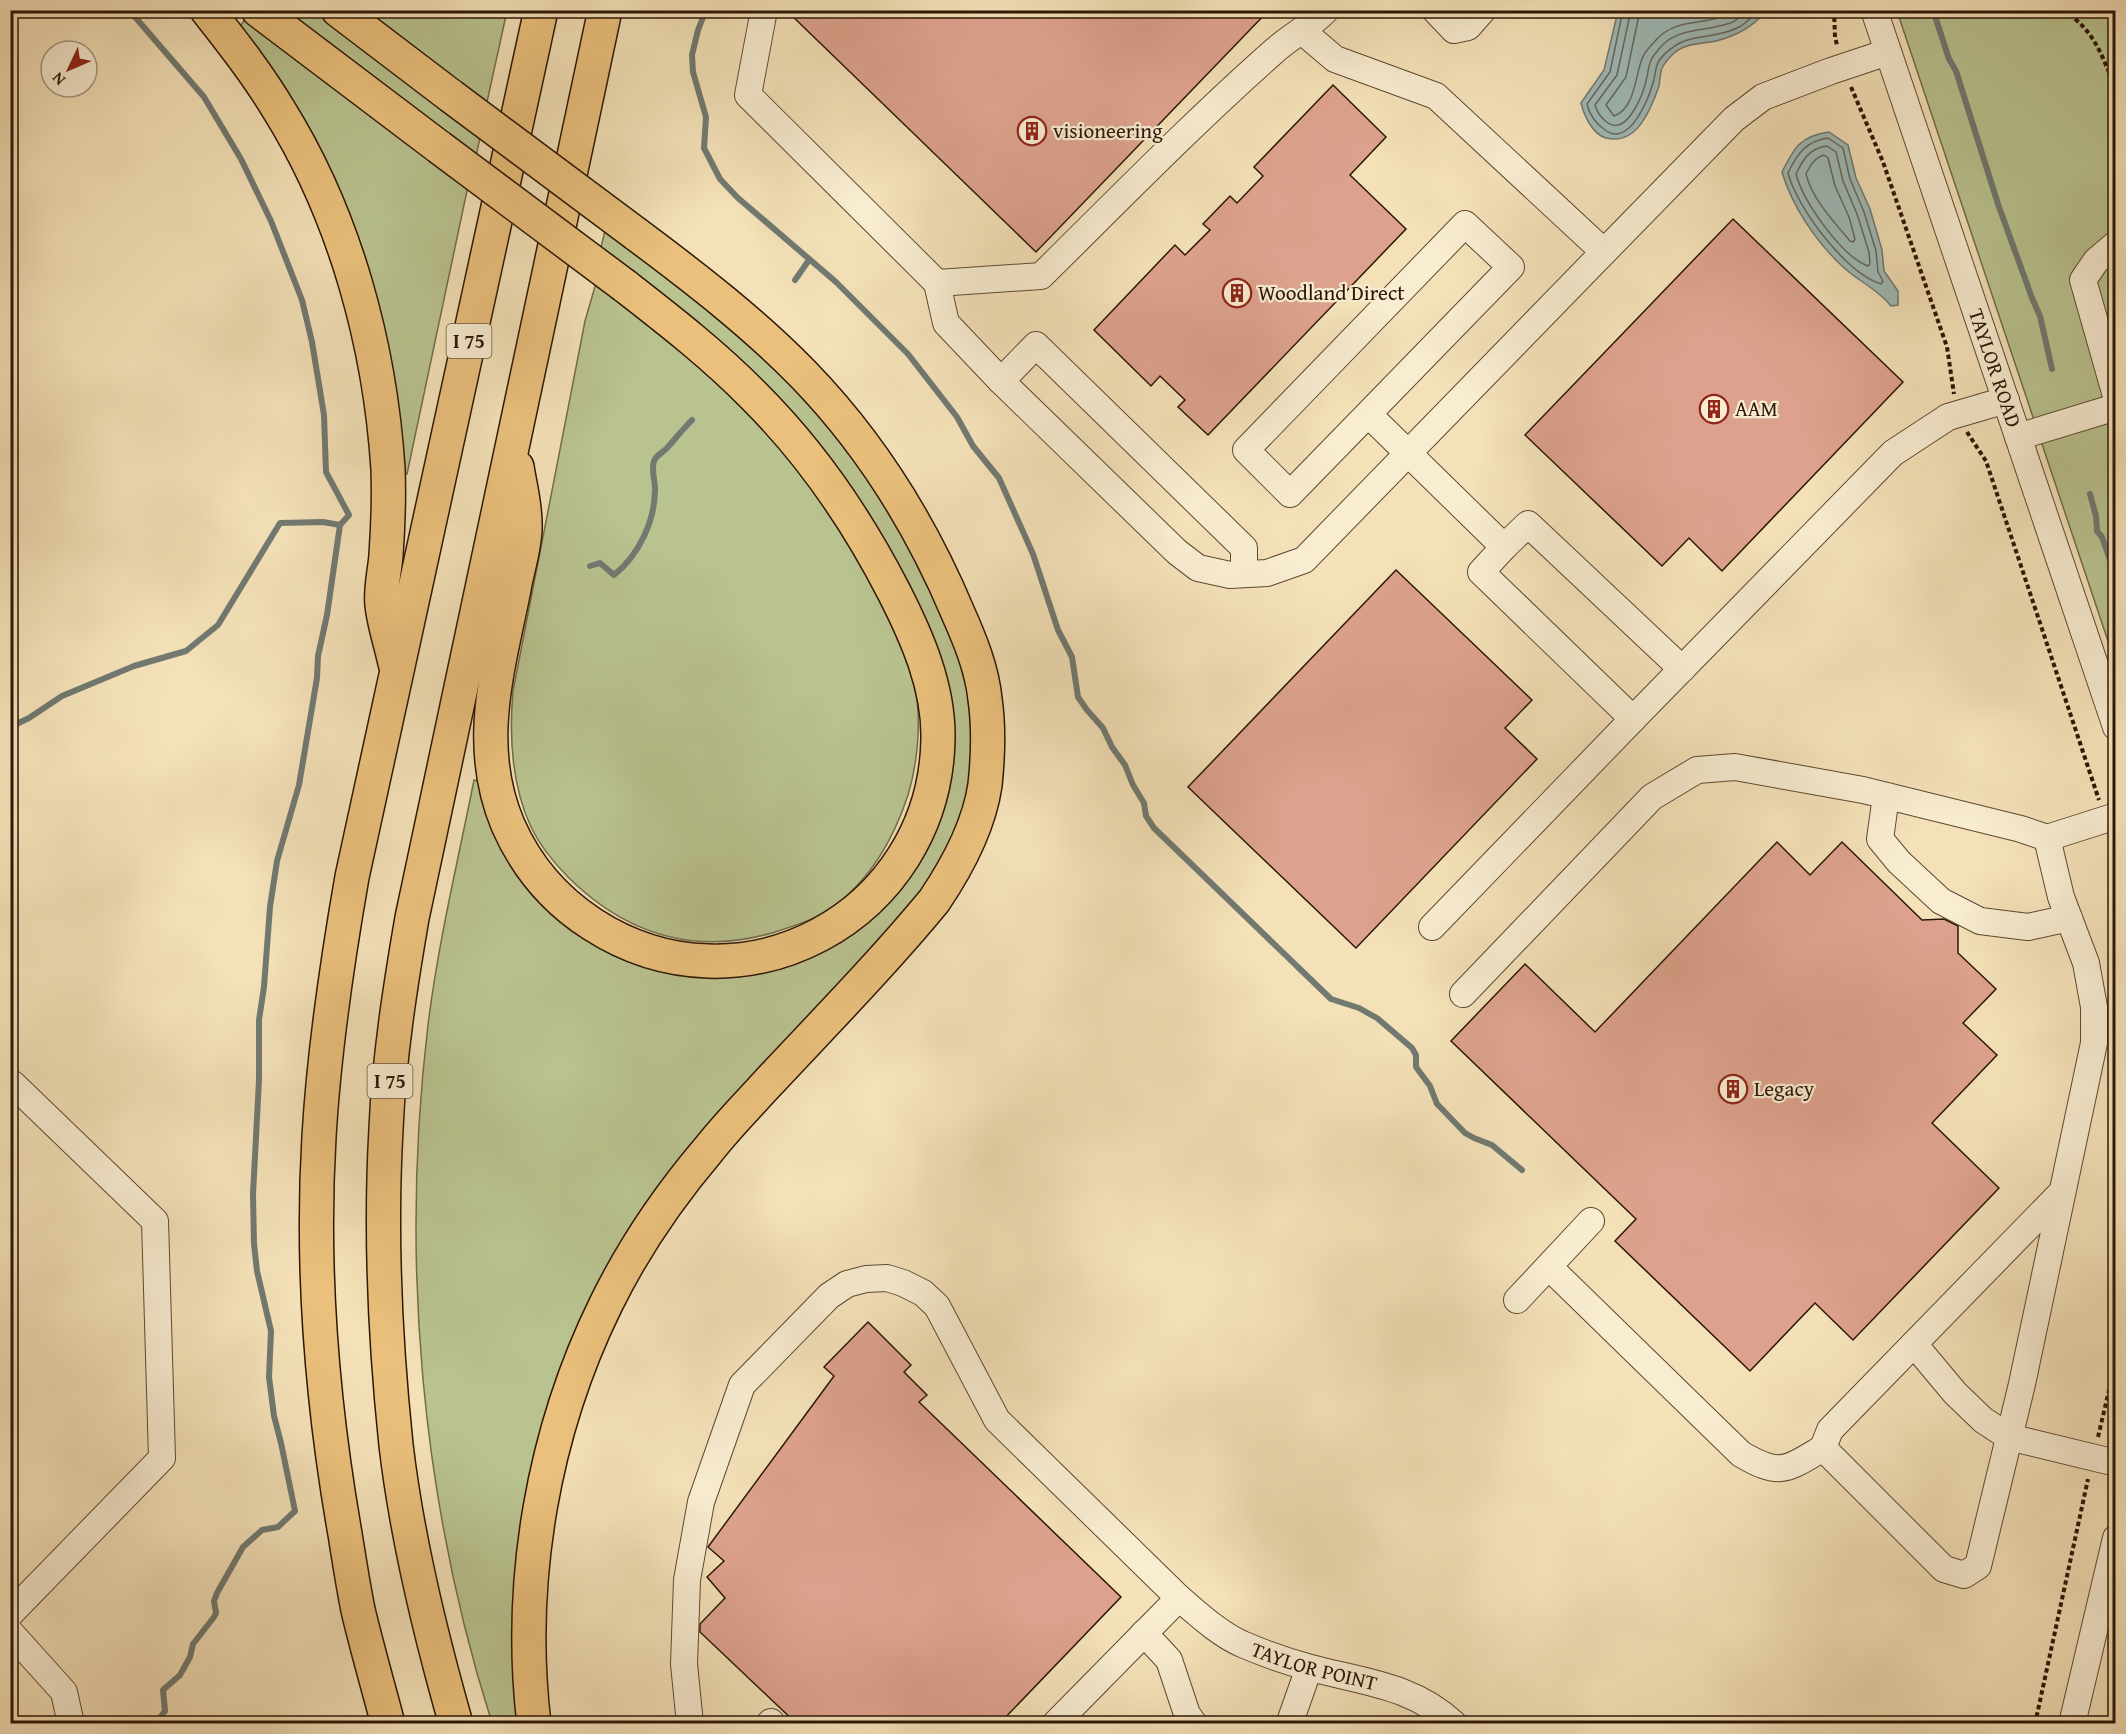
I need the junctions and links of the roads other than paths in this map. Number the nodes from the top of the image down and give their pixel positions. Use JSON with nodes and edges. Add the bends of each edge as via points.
{"nodes":[{"id":1,"x":207,"y":10,"type":"edge"},
{"id":2,"x":258,"y":10,"type":"edge"},
{"id":3,"x":338,"y":10,"type":"edge"},
{"id":4,"x":541,"y":10,"type":"edge"},
{"id":5,"x":605,"y":10,"type":"edge"},
{"id":6,"x":764,"y":10,"type":"edge"},
{"id":7,"x":1326,"y":10,"type":"edge"},
{"id":8,"x":1435,"y":10,"type":"edge"},
{"id":9,"x":1484,"y":10,"type":"edge"},
{"id":10,"x":1874,"y":10,"type":"edge"},
{"id":11,"x":1302,"y":31,"type":"junction"},
{"id":12,"x":1888,"y":52,"type":"junction"},
{"id":13,"x":2115,"y":244,"type":"edge"},
{"id":14,"x":1604,"y":252,"type":"junction"},
{"id":15,"x":937,"y":283,"type":"junction"},
{"id":16,"x":1001,"y":381,"type":"junction"},
{"id":17,"x":2115,"y":396,"type":"edge"},
{"id":18,"x":2006,"y":400,"type":"junction"},
{"id":19,"x":2115,"y":407,"type":"edge"},
{"id":20,"x":1368,"y":414,"type":"junction"},
{"id":21,"x":2018,"y":437,"type":"junction"},
{"id":22,"x":514,"y":443,"type":"junction"},
{"id":23,"x":1408,"y":453,"type":"junction"},
{"id":24,"x":1504,"y":547,"type":"junction"},
{"id":25,"x":1244,"y":574,"type":"junction"},
{"id":26,"x":1682,"y":669,"type":"junction"},
{"id":27,"x":397,"y":672,"type":"junction"},
{"id":28,"x":1633,"y":719,"type":"junction"},
{"id":29,"x":2115,"y":727,"type":"edge"},
{"id":30,"x":1886,"y":796,"type":"junction"},
{"id":31,"x":2115,"y":816,"type":"edge"},
{"id":32,"x":2047,"y":838,"type":"junction"},
{"id":33,"x":2069,"y":918,"type":"junction"},
{"id":34,"x":1432,"y":927,"type":"dead end"},
{"id":35,"x":1464,"y":994,"type":"dead end"},
{"id":36,"x":10,"y":1086,"type":"edge"},
{"id":37,"x":2061,"y":1193,"type":"junction"},
{"id":38,"x":1591,"y":1221,"type":"dead end"},
{"id":39,"x":1549,"y":1267,"type":"junction"},
{"id":40,"x":1517,"y":1300,"type":"dead end"},
{"id":41,"x":1914,"y":1344,"type":"junction"},
{"id":42,"x":2009,"y":1437,"type":"junction"},
{"id":43,"x":1823,"y":1448,"type":"junction"},
{"id":44,"x":2104,"y":1461,"type":"edge"},
{"id":45,"x":2115,"y":1538,"type":"edge"},
{"id":46,"x":1179,"y":1598,"type":"junction"},
{"id":47,"x":10,"y":1614,"type":"edge"},
{"id":48,"x":10,"y":1632,"type":"edge"},
{"id":49,"x":1144,"y":1633,"type":"junction"},
{"id":50,"x":1309,"y":1668,"type":"junction"},
{"id":51,"x":71,"y":1724,"type":"edge"},
{"id":52,"x":388,"y":1724,"type":"edge"},
{"id":53,"x":456,"y":1724,"type":"edge"},
{"id":54,"x":534,"y":1724,"type":"edge"},
{"id":55,"x":690,"y":1724,"type":"edge"},
{"id":56,"x":1055,"y":1724,"type":"edge"},
{"id":57,"x":1194,"y":1724,"type":"edge"},
{"id":58,"x":1293,"y":1724,"type":"edge"},
{"id":59,"x":1454,"y":1724,"type":"edge"},
{"id":60,"x":2072,"y":1724,"type":"edge"}],
"edges":[{"from":1,"to":27,"type":"highway","via":[[285,121],[325,200],[359,294],[379,383],[388,470],[381,604]]},
{"from":2,"to":22,"type":"highway","bridge":true,"via":[[687,335],[755,397],[813,462],[861,533],[921,650],[936,709],[938,737],[936,764],[920,826],[903,858],[853,914],[807,942],[781,951],[727,962],[697,961],[667,957],[609,935],[581,917],[538,876],[521,850],[499,801],[489,745],[491,702],[525,529]]},
{"from":3,"to":54,"type":"highway","bridge":true,"via":[[734,309],[804,375],[836,410],[890,484],[933,558],[968,637],[985,698],[984,788],[966,845],[951,876],[916,922],[710,1147],[653,1222],[606,1304],[569,1394],[544,1487],[531,1575],[529,1622]]},
{"from":4,"to":27,"type":"highway","number":"I 75"},
{"from":5,"to":22,"type":"highway","number":"I 75"},
{"from":6,"to":15,"type":"street","via":[[748,95]]},
{"from":7,"to":11,"type":"street"},
{"from":8,"to":9,"type":"street","via":[[1454,30],[1468,27]]},
{"from":10,"to":12,"type":"street","name":"TAYLOR ROAD"},
{"from":11,"to":14,"type":"street","via":[[1335,59],[1436,96]]},
{"from":11,"to":15,"type":"street","via":[[1274,51],[1041,276]]},
{"from":12,"to":14,"type":"street","via":[[1763,97],[1734,118]]},
{"from":12,"to":18,"type":"street","name":"TAYLOR ROAD"},
{"from":13,"to":17,"type":"street","via":[[2083,280]]},
{"from":14,"to":23,"type":"street"},
{"from":15,"to":16,"type":"street","via":[[946,323]]},
{"from":16,"to":25,"type":"street","via":[[1177,552],[1198,568]]},
{"from":16,"to":25,"type":"street","via":[[1036,345],[1244,548]]},
{"from":18,"to":21,"type":"street","name":"TAYLOR ROAD"},
{"from":18,"to":26,"type":"street","via":[[1948,417],[1893,453]]},
{"from":19,"to":21,"type":"street"},
{"from":20,"to":20,"type":"street","via":[[1290,494],[1246,450],[1465,224],[1511,267]]},
{"from":20,"to":23,"type":"street"},
{"from":21,"to":29,"type":"street","name":"TAYLOR ROAD"},
{"from":22,"to":53,"type":"highway","number":"I 75","via":[[412,918],[400,988],[386,1127],[383,1268],[396,1446],[422,1592]]},
{"from":23,"to":24,"type":"street"},
{"from":23,"to":25,"type":"street","via":[[1304,560],[1267,573]]},
{"from":24,"to":26,"type":"street","via":[[1528,524]]},
{"from":24,"to":28,"type":"street","via":[[1481,572]]},
{"from":26,"to":28,"type":"street"},
{"from":27,"to":52,"type":"highway","number":"I 75","via":[[352,877],[333,987],[319,1140],[317,1247],[323,1373],[333,1464],[358,1609]]},
{"from":28,"to":34,"type":"street"},
{"from":30,"to":32,"type":"street"},
{"from":30,"to":33,"type":"street","via":[[1880,839],[1941,901],[1980,921],[2028,927]]},
{"from":30,"to":35,"type":"street","via":[[1735,766],[1697,770],[1652,797]]},
{"from":31,"to":32,"type":"street"},
{"from":32,"to":33,"type":"street"},
{"from":33,"to":37,"type":"street","via":[[2086,963],[2094,1007],[2094,1043]]},
{"from":36,"to":47,"type":"street","via":[[13,1084],[155,1221],[162,1458]]},
{"from":37,"to":41,"type":"street"},
{"from":37,"to":42,"type":"street"},
{"from":38,"to":39,"type":"street"},
{"from":39,"to":40,"type":"street"},
{"from":39,"to":43,"type":"street","via":[[1741,1454],[1762,1466],[1780,1469]]},
{"from":41,"to":42,"type":"street","via":[[1983,1420]]},
{"from":41,"to":43,"type":"street","via":[[1830,1430]]},
{"from":42,"to":43,"type":"street","via":[[1978,1566],[1964,1575],[1944,1569]]},
{"from":42,"to":44,"type":"street"},
{"from":45,"to":60,"type":"street"},
{"from":46,"to":49,"type":"street"},
{"from":46,"to":50,"type":"street","name":"TAYLOR POINT","via":[[1240,1643]]},
{"from":46,"to":55,"type":"street","name":"TAYLOR POINT","via":[[998,1420],[937,1306],[903,1283],[887,1278],[867,1279],[848,1284],[829,1296],[742,1385],[701,1502],[687,1580],[684,1664]]},
{"from":48,"to":51,"type":"street","via":[[64,1692]]},
{"from":49,"to":56,"type":"street"},
{"from":49,"to":57,"type":"street","via":[[1169,1660]]},
{"from":50,"to":58,"type":"street"},
{"from":50,"to":59,"type":"street","name":"TAYLOR POINT","via":[[1402,1690]]}]}
